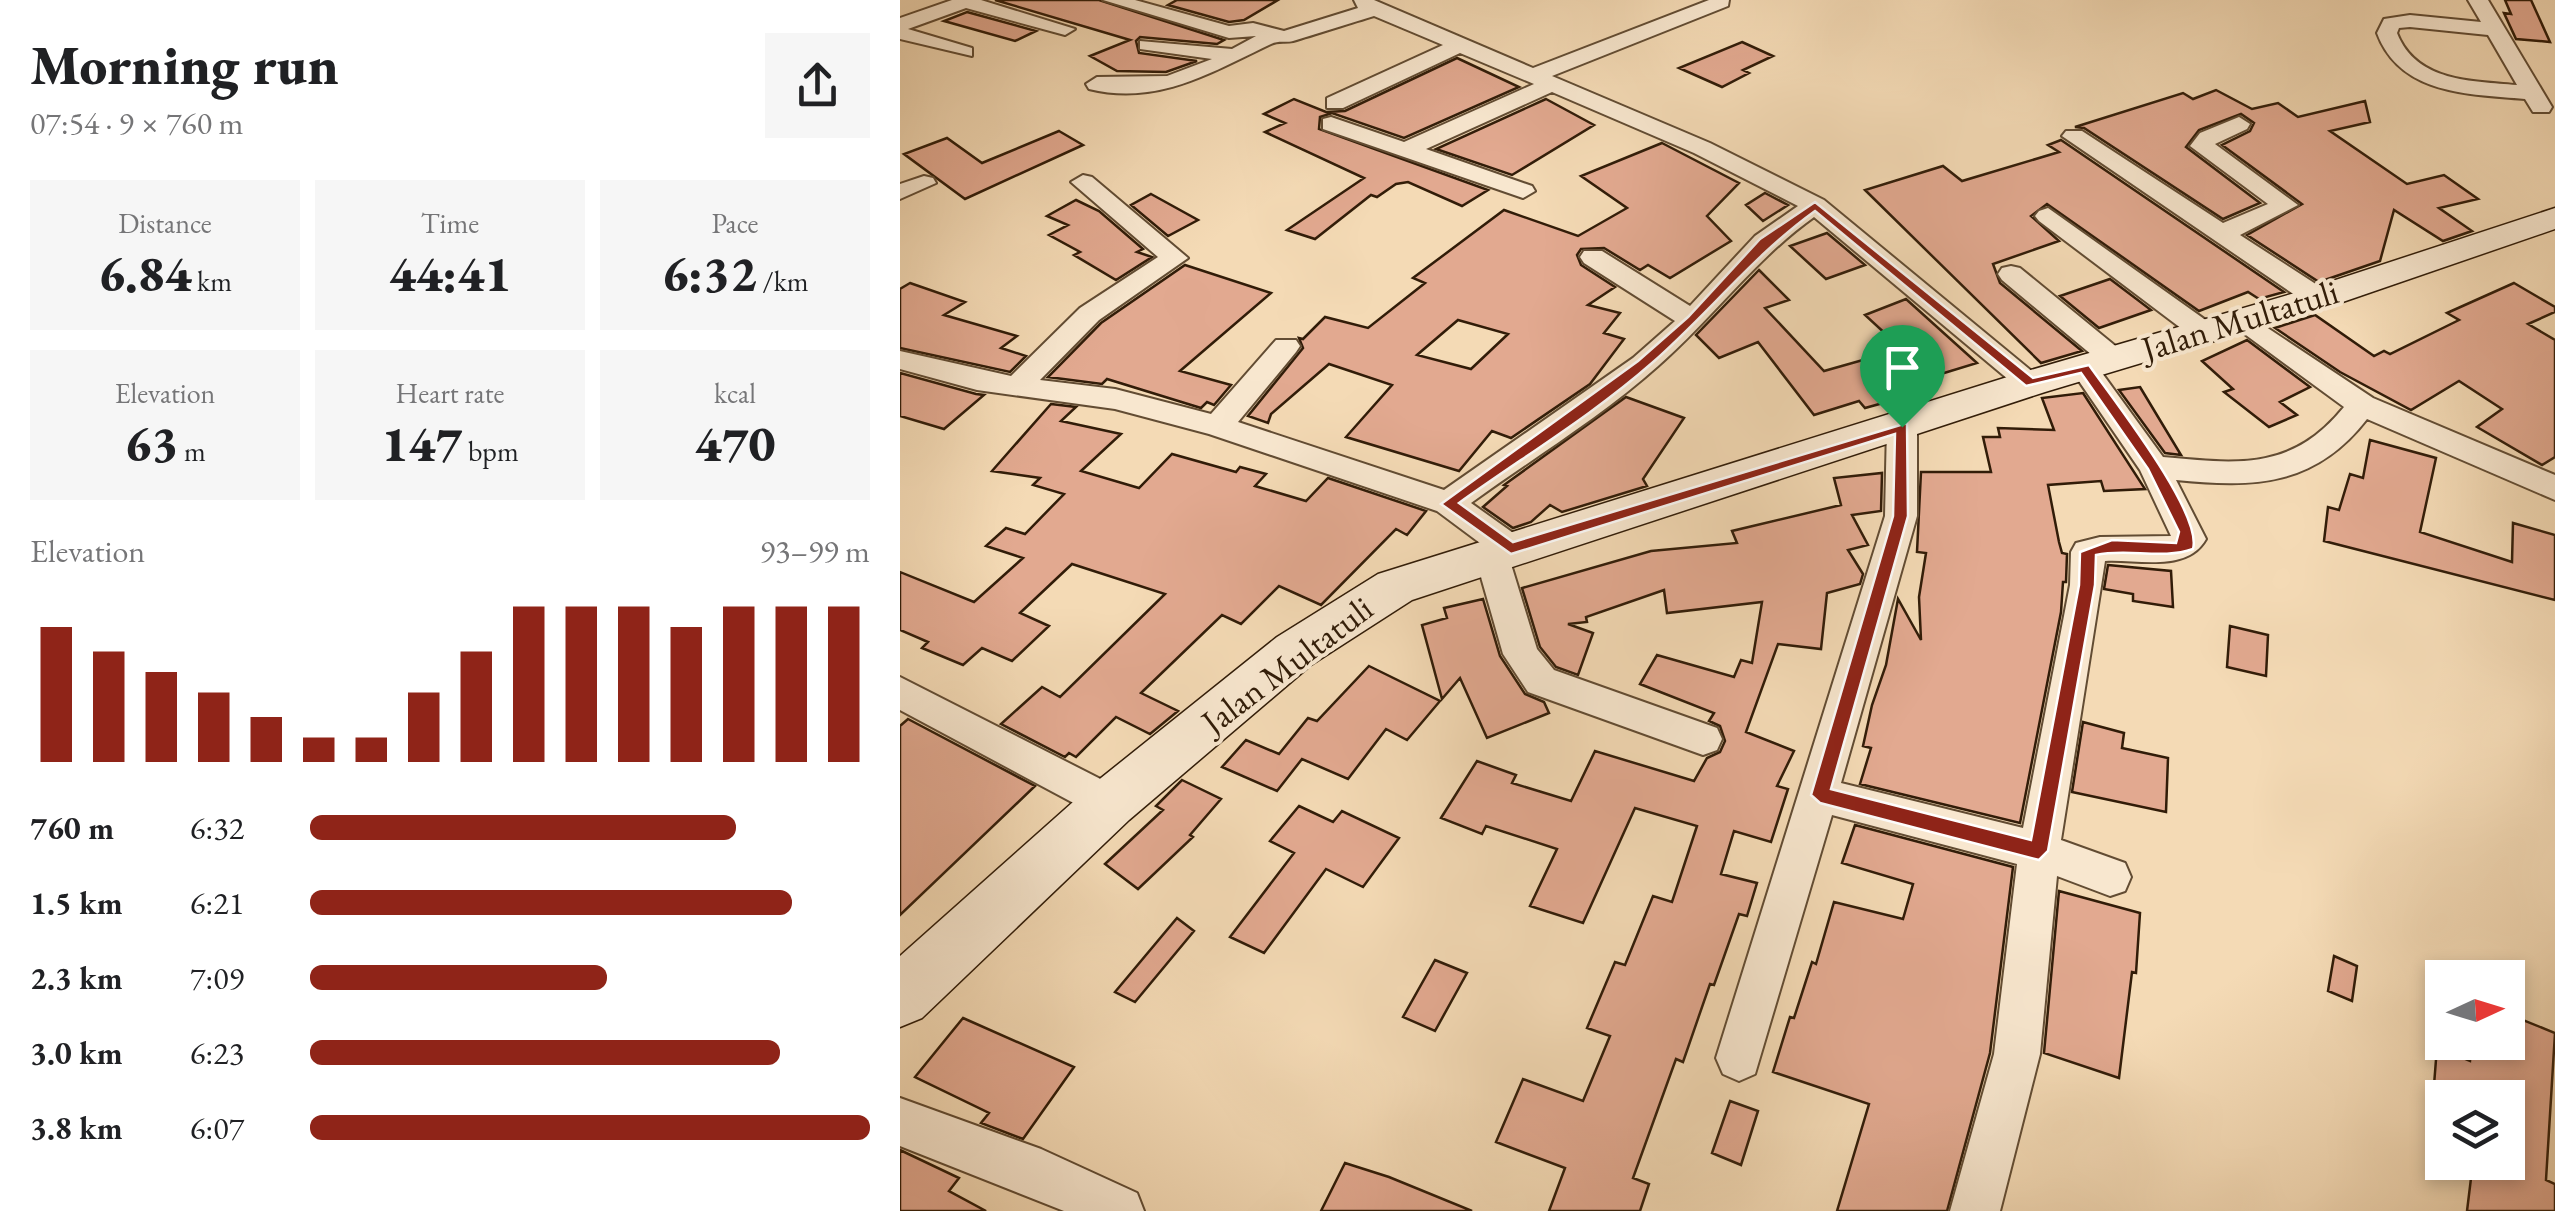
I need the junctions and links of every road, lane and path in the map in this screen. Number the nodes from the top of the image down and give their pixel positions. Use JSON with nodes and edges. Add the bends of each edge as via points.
{"nodes":[{"id":1,"x":1113,"y":0,"type":"edge"},
{"id":2,"x":2478,"y":0,"type":"edge"},
{"id":3,"x":968,"y":1,"type":"edge"},
{"id":4,"x":1721,"y":2,"type":"edge"},
{"id":5,"x":1369,"y":4,"type":"edge"},
{"id":6,"x":900,"y":25,"type":"edge"},
{"id":7,"x":1065,"y":29,"type":"dead end"},
{"id":8,"x":2494,"y":29,"type":"junction"},
{"id":9,"x":900,"y":33,"type":"edge"},
{"id":10,"x":1272,"y":35,"type":"junction"},
{"id":11,"x":1460,"y":44,"type":"junction"},
{"id":12,"x":1147,"y":45,"type":"dead end"},
{"id":13,"x":965,"y":52,"type":"dead end"},
{"id":14,"x":1236,"y":56,"type":"junction"},
{"id":15,"x":1545,"y":79,"type":"junction"},
{"id":16,"x":1097,"y":84,"type":"dead end"},
{"id":17,"x":2239,"y":124,"type":"dead end"},
{"id":18,"x":2074,"y":136,"type":"dead end"},
{"id":19,"x":1407,"y":149,"type":"junction"},
{"id":20,"x":924,"y":182,"type":"dead end"},
{"id":21,"x":1082,"y":182,"type":"dead end"},
{"id":22,"x":1523,"y":191,"type":"dead end"},
{"id":23,"x":900,"y":192,"type":"edge"},
{"id":24,"x":1815,"y":205,"type":"junction"},
{"id":25,"x":2048,"y":216,"type":"dead end"},
{"id":26,"x":2555,"y":218,"type":"edge"},
{"id":27,"x":2222,"y":234,"type":"junction"},
{"id":28,"x":1592,"y":258,"type":"dead end"},
{"id":29,"x":2011,"y":274,"type":"dead end"},
{"id":30,"x":2318,"y":298,"type":"junction"},
{"id":31,"x":1693,"y":320,"type":"junction"},
{"id":32,"x":2224,"y":326,"type":"junction"},
{"id":33,"x":1286,"y":346,"type":"dead end"},
{"id":34,"x":900,"y":360,"type":"edge"},
{"id":35,"x":2099,"y":363,"type":"junction"},
{"id":36,"x":2031,"y":383,"type":"junction"},
{"id":37,"x":1018,"y":387,"type":"junction"},
{"id":38,"x":2362,"y":405,"type":"junction"},
{"id":39,"x":1218,"y":426,"type":"junction"},
{"id":40,"x":1902,"y":427,"type":"junction"},
{"id":41,"x":2154,"y":467,"type":"junction"},
{"id":42,"x":2555,"y":489,"type":"edge"},
{"id":43,"x":1448,"y":504,"type":"junction"},
{"id":44,"x":1501,"y":552,"type":"junction"},
{"id":45,"x":900,"y":692,"type":"edge"},
{"id":46,"x":1703,"y":739,"type":"dead end"},
{"id":47,"x":1820,"y":795,"type":"junction"},
{"id":48,"x":1110,"y":803,"type":"junction"},
{"id":49,"x":2039,"y":851,"type":"junction"},
{"id":50,"x":2110,"y":877,"type":"dead end"},
{"id":51,"x":900,"y":997,"type":"edge"},
{"id":52,"x":1740,"y":1058,"type":"dead end"},
{"id":53,"x":900,"y":1122,"type":"edge"},
{"id":54,"x":1119,"y":1211,"type":"edge"},
{"id":55,"x":1975,"y":1211,"type":"edge"}],
"edges":[{"from":1,"to":10,"type":"street","via":[[1229,32]]},
{"from":2,"to":8,"type":"street"},
{"from":3,"to":6,"type":"street"},
{"from":3,"to":7,"type":"street"},
{"from":4,"to":15,"type":"street"},
{"from":5,"to":10,"type":"street","via":[[1305,34]]},
{"from":5,"to":11,"type":"street"},
{"from":8,"to":8,"type":"street","via":[[2410,20],[2391,23],[2387,32],[2396,54],[2414,70],[2537,101]]},
{"from":9,"to":13,"type":"street"},
{"from":10,"to":14,"type":"street"},
{"from":11,"to":15,"type":"street"},
{"from":11,"to":19,"type":"street","via":[[1333,114]]},
{"from":12,"to":14,"type":"street"},
{"from":14,"to":16,"type":"street","via":[[1154,88]]},
{"from":15,"to":19,"type":"street"},
{"from":15,"to":24,"type":"street"},
{"from":17,"to":27,"type":"street","via":[[2202,146],[2286,205]]},
{"from":18,"to":27,"type":"street"},
{"from":19,"to":22,"type":"street"},
{"from":20,"to":23,"type":"street"},
{"from":21,"to":37,"type":"street","via":[[1174,258],[1094,306]]},
{"from":24,"to":31,"type":"street","via":[[1764,241]]},
{"from":24,"to":36,"type":"street"},
{"from":25,"to":32,"type":"street"},
{"from":26,"to":30,"type":"main road","name":"Jalan Multatuli"},
{"from":27,"to":30,"type":"street"},
{"from":28,"to":31,"type":"street"},
{"from":29,"to":35,"type":"street"},
{"from":30,"to":32,"type":"main road","name":"Jalan Multatuli"},
{"from":31,"to":43,"type":"street"},
{"from":32,"to":35,"type":"main road","name":"Jalan Multatuli"},
{"from":32,"to":38,"type":"street"},
{"from":33,"to":39,"type":"street"},
{"from":34,"to":37,"type":"street"},
{"from":35,"to":36,"type":"main road","name":"Jalan Multatuli"},
{"from":35,"to":41,"type":"street"},
{"from":36,"to":40,"type":"main road","name":"Jalan Multatuli"},
{"from":37,"to":39,"type":"street","via":[[1115,399]]},
{"from":38,"to":41,"type":"street","via":[[2341,436],[2288,468],[2222,473]]},
{"from":38,"to":42,"type":"street"},
{"from":39,"to":43,"type":"street"},
{"from":40,"to":44,"type":"main road","name":"Jalan Multatuli"},
{"from":40,"to":47,"type":"street","via":[[1901,516]]},
{"from":41,"to":49,"type":"street","via":[[2189,540],[2177,548],[2088,552]]},
{"from":43,"to":44,"type":"street"},
{"from":44,"to":46,"type":"street","via":[[1521,654],[1541,680]]},
{"from":44,"to":48,"type":"main road","name":"Jalan Multatuli","via":[[1395,587],[1353,610]]},
{"from":45,"to":48,"type":"street"},
{"from":47,"to":49,"type":"street"},
{"from":47,"to":52,"type":"street"},
{"from":48,"to":51,"type":"main road","name":"Jalan Multatuli"},
{"from":49,"to":50,"type":"street"},
{"from":49,"to":55,"type":"street","via":[[2016,1054]]},
{"from":53,"to":54,"type":"street"}]}
